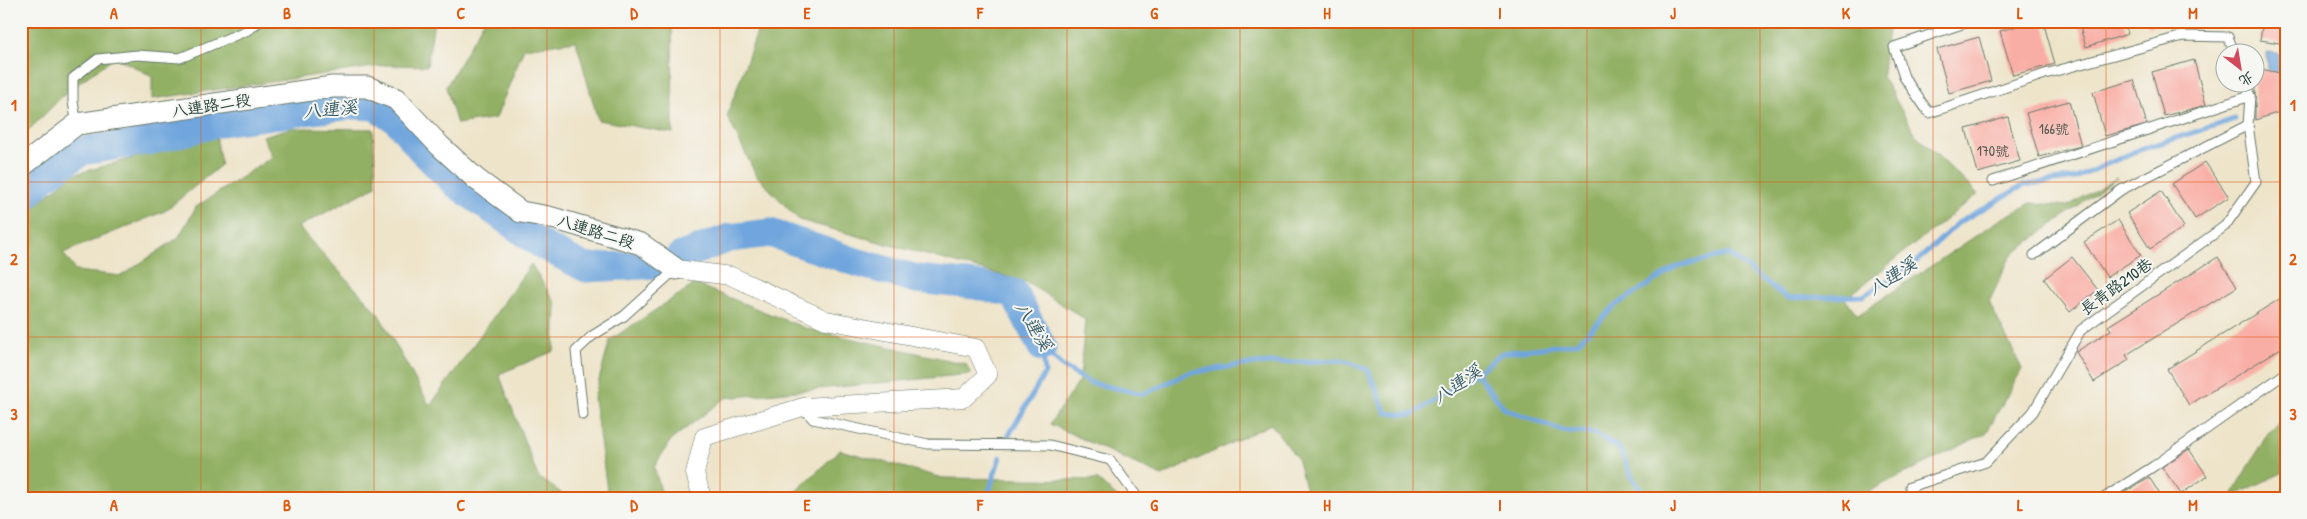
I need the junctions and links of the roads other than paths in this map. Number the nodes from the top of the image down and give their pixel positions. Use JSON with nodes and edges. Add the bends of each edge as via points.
{"nodes":[{"id":1,"x":260,"y":21,"type":"edge"},
{"id":2,"x":1971,"y":21,"type":"edge"},
{"id":3,"x":2230,"y":42,"type":"edge"},
{"id":4,"x":2249,"y":92,"type":"edge"},
{"id":5,"x":2250,"y":96,"type":"junction"},
{"id":6,"x":77,"y":124,"type":"junction"},
{"id":7,"x":2248,"y":125,"type":"junction"},
{"id":8,"x":21,"y":167,"type":"edge"},
{"id":9,"x":1993,"y":181,"type":"dead end"},
{"id":10,"x":2034,"y":255,"type":"dead end"},
{"id":11,"x":676,"y":269,"type":"junction"},
{"id":12,"x":2286,"y":373,"type":"edge"},
{"id":13,"x":803,"y":407,"type":"junction"},
{"id":14,"x":583,"y":415,"type":"dead end"},
{"id":15,"x":702,"y":498,"type":"edge"},
{"id":16,"x":1138,"y":498,"type":"edge"},
{"id":17,"x":1911,"y":498,"type":"edge"},
{"id":18,"x":2104,"y":498,"type":"edge"}],
"edges":[{"from":1,"to":6,"type":"lane","via":[[248,30],[180,58],[136,54],[98,59],[73,78]]},
{"from":2,"to":3,"type":"lane","via":[[1894,47],[1904,77],[1929,112],[2045,74],[2183,36],[2228,36]]},
{"from":4,"to":5,"type":"lane","name":"長青路210巷"},
{"from":5,"to":7,"type":"lane","name":"長青路210巷"},
{"from":5,"to":9,"type":"lane"},
{"from":6,"to":8,"type":"street","name":"八連路二段"},
{"from":6,"to":11,"type":"street","name":"八連路二段","via":[[332,87],[367,87],[396,99],[476,180],[521,212],[641,244]]},
{"from":7,"to":10,"type":"lane","via":[[2121,190]]},
{"from":7,"to":17,"type":"lane","name":"長青路210巷","via":[[2256,182],[2225,226],[2081,330],[2033,412],[1986,462],[1910,488]]},
{"from":11,"to":13,"type":"street","name":"八連路二段","via":[[731,276],[826,320],[976,348],[988,375],[964,398]]},
{"from":11,"to":14,"type":"lane","via":[[624,316],[592,336],[576,351]]},
{"from":12,"to":18,"type":"lane"},
{"from":13,"to":15,"type":"street","name":"八連路二段","via":[[704,437],[695,473]]},
{"from":13,"to":16,"type":"lane","via":[[813,419],[928,444],[1050,445],[1110,460]]}]}
